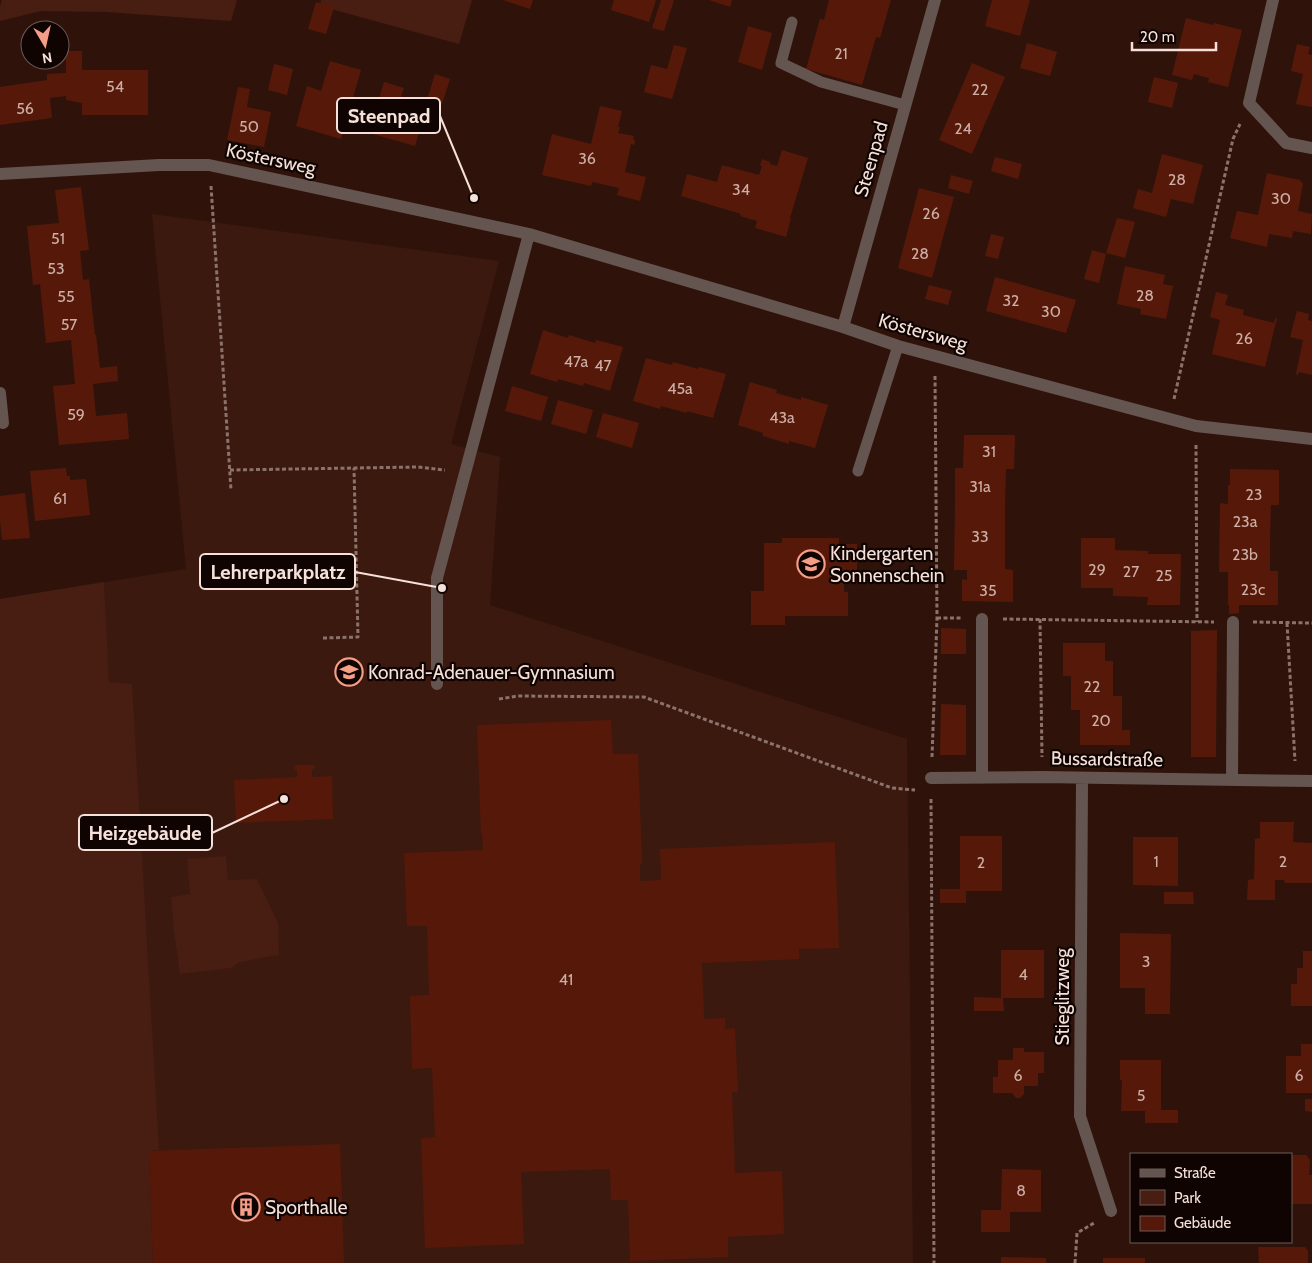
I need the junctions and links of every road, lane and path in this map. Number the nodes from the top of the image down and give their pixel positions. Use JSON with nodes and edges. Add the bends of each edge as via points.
{"nodes":[{"id":1,"x":935,"y":0,"type":"edge"},
{"id":2,"x":1273,"y":0,"type":"edge"},
{"id":3,"x":792,"y":22,"type":"dead end"},
{"id":4,"x":1249,"y":103,"type":"junction"},
{"id":5,"x":905,"y":105,"type":"junction"},
{"id":6,"x":1312,"y":148,"type":"edge"},
{"id":7,"x":209,"y":165,"type":"junction"},
{"id":8,"x":0,"y":174,"type":"edge"},
{"id":9,"x":529,"y":234,"type":"junction"},
{"id":10,"x":843,"y":328,"type":"junction"},
{"id":11,"x":898,"y":346,"type":"junction"},
{"id":12,"x":935,"y":355,"type":"junction"},
{"id":13,"x":0,"y":393,"type":"edge"},
{"id":14,"x":1170,"y":418,"type":"junction"},
{"id":15,"x":3,"y":422,"type":"dead end"},
{"id":16,"x":1196,"y":426,"type":"junction"},
{"id":17,"x":1312,"y":439,"type":"edge"},
{"id":18,"x":354,"y":468,"type":"junction"},
{"id":19,"x":230,"y":470,"type":"junction"},
{"id":20,"x":858,"y":471,"type":"dead end"},
{"id":21,"x":465,"y":472,"type":"junction"},
{"id":22,"x":230,"y":490,"type":"dead end"},
{"id":23,"x":937,"y":618,"type":"junction"},
{"id":24,"x":982,"y":619,"type":"junction"},
{"id":25,"x":1040,"y":619,"type":"junction"},
{"id":26,"x":1197,"y":622,"type":"junction"},
{"id":27,"x":1232,"y":622,"type":"junction"},
{"id":28,"x":1287,"y":622,"type":"junction"},
{"id":29,"x":1312,"y":623,"type":"edge"},
{"id":30,"x":323,"y":638,"type":"dead end"},
{"id":31,"x":437,"y":684,"type":"dead end"},
{"id":32,"x":499,"y":699,"type":"dead end"},
{"id":33,"x":1042,"y":777,"type":"junction"},
{"id":34,"x":931,"y":778,"type":"junction"},
{"id":35,"x":982,"y":778,"type":"junction"},
{"id":36,"x":1082,"y":778,"type":"junction"},
{"id":37,"x":1232,"y":780,"type":"junction"},
{"id":38,"x":1296,"y":781,"type":"junction"},
{"id":39,"x":1312,"y":781,"type":"edge"},
{"id":40,"x":931,"y":791,"type":"junction"},
{"id":41,"x":1111,"y":1212,"type":"joint"},
{"id":42,"x":934,"y":1263,"type":"edge"},
{"id":43,"x":1075,"y":1263,"type":"edge"}],
"edges":[{"from":1,"to":5,"type":"street","name":"Steenpad"},
{"from":2,"to":4,"type":"street"},
{"from":3,"to":5,"type":"lane","via":[[781,63],[821,82]]},
{"from":4,"to":6,"type":"street","via":[[1286,143]]},
{"from":4,"to":14,"type":"path","via":[[1233,139]]},
{"from":5,"to":10,"type":"street","name":"Steenpad"},
{"from":7,"to":8,"type":"street","name":"Köstersweg"},
{"from":7,"to":9,"type":"street","name":"Köstersweg"},
{"from":7,"to":19,"type":"path"},
{"from":9,"to":10,"type":"street","name":"Köstersweg"},
{"from":9,"to":21,"type":"street"},
{"from":10,"to":11,"type":"street","name":"Köstersweg"},
{"from":11,"to":12,"type":"street","name":"Köstersweg"},
{"from":11,"to":20,"type":"lane"},
{"from":12,"to":14,"type":"street","name":"Köstersweg"},
{"from":12,"to":23,"type":"path"},
{"from":13,"to":15,"type":"street"},
{"from":14,"to":16,"type":"street","name":"Köstersweg"},
{"from":16,"to":17,"type":"street","name":"Köstersweg"},
{"from":16,"to":26,"type":"path"},
{"from":18,"to":19,"type":"path"},
{"from":18,"to":21,"type":"path","via":[[418,466]]},
{"from":18,"to":30,"type":"path","via":[[358,637]]},
{"from":19,"to":22,"type":"path"},
{"from":21,"to":31,"type":"street","via":[[437,578]]},
{"from":23,"to":24,"type":"path"},
{"from":23,"to":34,"type":"path"},
{"from":24,"to":25,"type":"path"},
{"from":24,"to":35,"type":"street"},
{"from":25,"to":26,"type":"path"},
{"from":25,"to":33,"type":"path"},
{"from":26,"to":27,"type":"path"},
{"from":27,"to":28,"type":"path"},
{"from":27,"to":37,"type":"street"},
{"from":28,"to":29,"type":"path"},
{"from":28,"to":38,"type":"path"},
{"from":32,"to":40,"type":"path","via":[[518,696],[644,697],[892,788]]},
{"from":33,"to":35,"type":"street","name":"Bussardstraße"},
{"from":33,"to":36,"type":"street","name":"Bussardstraße"},
{"from":34,"to":35,"type":"street","name":"Bussardstraße"},
{"from":34,"to":40,"type":"path"},
{"from":36,"to":37,"type":"street","name":"Bussardstraße"},
{"from":36,"to":41,"type":"street","name":"Stieglitzweg","via":[[1080,1116]]},
{"from":37,"to":38,"type":"street","name":"Bussardstraße"},
{"from":38,"to":39,"type":"street","name":"Bussardstraße"},
{"from":40,"to":42,"type":"path"},
{"from":41,"to":43,"type":"path","via":[[1077,1233]]}]}
